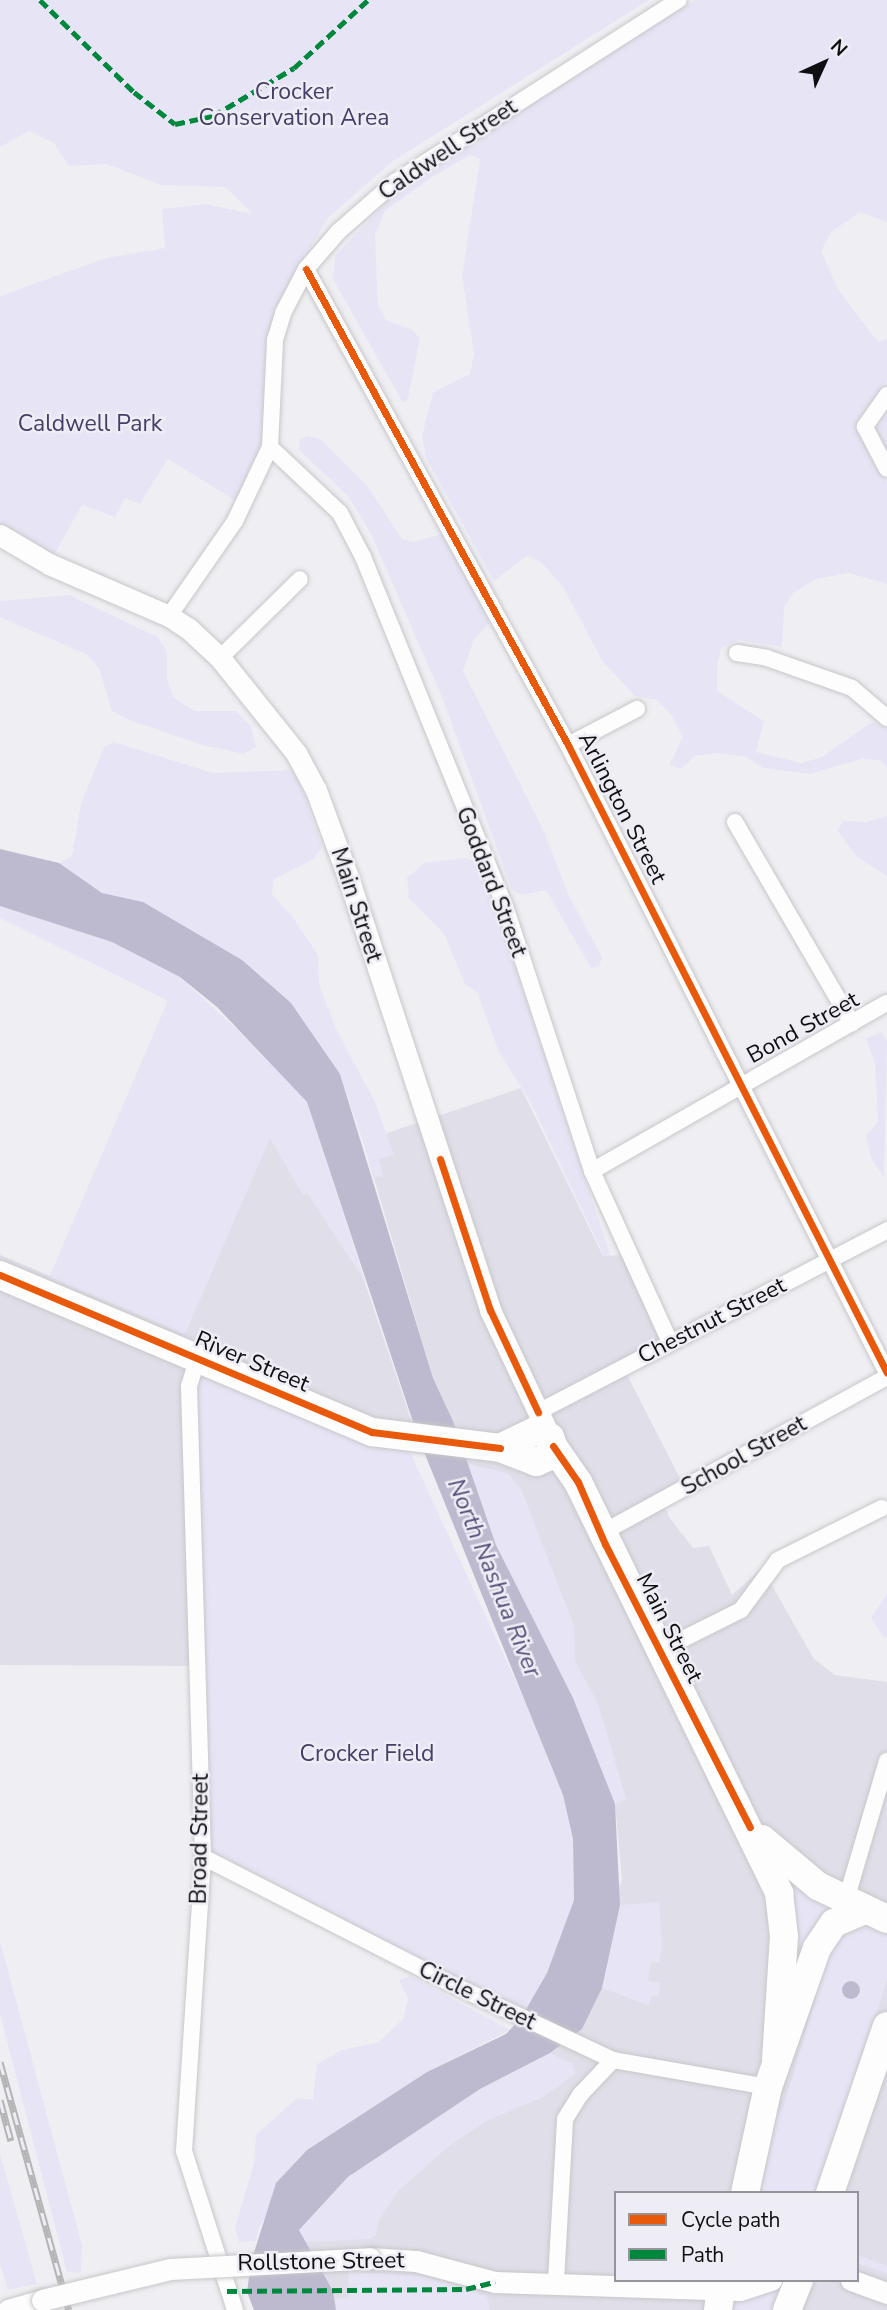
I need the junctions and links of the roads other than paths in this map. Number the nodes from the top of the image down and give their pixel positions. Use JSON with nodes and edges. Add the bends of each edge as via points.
{"nodes":[{"id":1,"x":679,"y":0,"type":"edge"},
{"id":2,"x":306,"y":269,"type":"junction"},
{"id":3,"x":887,"y":395,"type":"edge"},
{"id":4,"x":270,"y":447,"type":"junction"},
{"id":5,"x":887,"y":470,"type":"edge"},
{"id":6,"x":0,"y":535,"type":"edge"},
{"id":7,"x":300,"y":579,"type":"dead end"},
{"id":8,"x":169,"y":616,"type":"junction"},
{"id":9,"x":737,"y":653,"type":"dead end"},
{"id":10,"x":220,"y":658,"type":"junction"},
{"id":11,"x":637,"y":709,"type":"dead end"},
{"id":12,"x":887,"y":718,"type":"edge"},
{"id":13,"x":568,"y":745,"type":"junction"},
{"id":14,"x":735,"y":822,"type":"dead end"},
{"id":15,"x":887,"y":1003,"type":"edge"},
{"id":16,"x":852,"y":1023,"type":"junction"},
{"id":17,"x":742,"y":1084,"type":"junction"},
{"id":18,"x":592,"y":1171,"type":"junction"},
{"id":19,"x":887,"y":1230,"type":"edge"},
{"id":20,"x":831,"y":1260,"type":"junction"},
{"id":21,"x":0,"y":1275,"type":"edge"},
{"id":22,"x":670,"y":1342,"type":"junction"},
{"id":23,"x":197,"y":1360,"type":"junction"},
{"id":24,"x":887,"y":1375,"type":"edge"},
{"id":25,"x":528,"y":1442,"type":"junction"},
{"id":26,"x":882,"y":1508,"type":"dead end"},
{"id":27,"x":600,"y":1534,"type":"junction"},
{"id":28,"x":659,"y":1651,"type":"junction"},
{"id":29,"x":887,"y":1761,"type":"edge"},
{"id":30,"x":750,"y":1828,"type":"junction"},
{"id":31,"x":203,"y":1857,"type":"junction"},
{"id":32,"x":866,"y":1910,"type":"edge"},
{"id":33,"x":887,"y":2026,"type":"edge"},
{"id":34,"x":613,"y":2060,"type":"junction"},
{"id":35,"x":776,"y":2060,"type":"junction"},
{"id":36,"x":768,"y":2087,"type":"junction"},
{"id":37,"x":746,"y":2191,"type":"edge"},
{"id":38,"x":831,"y":2191,"type":"edge"},
{"id":39,"x":556,"y":2281,"type":"junction"},
{"id":40,"x":765,"y":2282,"type":"edge"},
{"id":41,"x":798,"y":2282,"type":"edge"},
{"id":42,"x":857,"y":2282,"type":"edge"},
{"id":43,"x":720,"y":2293,"type":"edge"},
{"id":44,"x":887,"y":2293,"type":"edge"},
{"id":45,"x":8,"y":2310,"type":"edge"},
{"id":46,"x":235,"y":2310,"type":"edge"},
{"id":47,"x":788,"y":2310,"type":"edge"}],
"edges":[{"from":1,"to":2,"type":"street","name":"Caldwell Street","via":[[395,181],[338,232]]},
{"from":2,"to":4,"type":"street","name":"Caldwell Street","via":[[275,340]]},
{"from":2,"to":13,"type":"street","name":"Arlington Street"},
{"from":3,"to":5,"type":"street","via":[[865,427]]},
{"from":4,"to":8,"type":"street","name":"Caldwell Street","via":[[235,522]]},
{"from":4,"to":18,"type":"street","name":"Goddard Street","via":[[340,513],[363,557],[505,906]]},
{"from":6,"to":8,"type":"main road","name":"Main Street","via":[[61,569]]},
{"from":7,"to":10,"type":"street"},
{"from":8,"to":10,"type":"main road","name":"Main Street"},
{"from":9,"to":12,"type":"street","via":[[767,658],[852,688]]},
{"from":10,"to":25,"type":"main road","name":"Main Street","via":[[296,753],[316,790],[490,1310]]},
{"from":11,"to":13,"type":"street"},
{"from":13,"to":17,"type":"street","name":"Arlington Street"},
{"from":14,"to":16,"type":"street"},
{"from":15,"to":16,"type":"street","name":"Bond Street"},
{"from":16,"to":17,"type":"street","name":"Bond Street"},
{"from":17,"to":18,"type":"street","name":"Bond Street"},
{"from":17,"to":20,"type":"street","name":"Arlington Street"},
{"from":18,"to":22,"type":"street","name":"Goddard Street"},
{"from":19,"to":20,"type":"street","name":"Chestnut Street"},
{"from":20,"to":22,"type":"street","name":"Chestnut Street"},
{"from":20,"to":24,"type":"street","name":"Arlington Street"},
{"from":21,"to":23,"type":"highway","name":"River Street"},
{"from":22,"to":25,"type":"street","name":"Chestnut Street"},
{"from":23,"to":25,"type":"highway","name":"River Street","via":[[348,1423],[404,1439]]},
{"from":23,"to":31,"type":"street","name":"Broad Street","via":[[189,1386]]},
{"from":24,"to":27,"type":"street","name":"School Street"},
{"from":25,"to":27,"type":"highway","name":"Main Street","via":[[569,1464]]},
{"from":26,"to":28,"type":"street","via":[[778,1560],[741,1609]]},
{"from":27,"to":28,"type":"highway","name":"Main Street"},
{"from":28,"to":30,"type":"highway","name":"Main Street"},
{"from":29,"to":32,"type":"street"},
{"from":30,"to":32,"type":"highway","name":"Main Street","via":[[805,1876]]},
{"from":30,"to":35,"type":"highway","name":"Main Street","via":[[779,1893],[784,1917]]},
{"from":31,"to":34,"type":"street","name":"Circle Street"},
{"from":31,"to":46,"type":"street","name":"Broad Street","via":[[184,2151]]},
{"from":32,"to":35,"type":"highway","name":"Main Street","via":[[834,1923],[820,1941]]},
{"from":33,"to":38,"type":"highway"},
{"from":34,"to":36,"type":"street","name":"Circle Street"},
{"from":34,"to":39,"type":"street","via":[[571,2106],[565,2119]]},
{"from":35,"to":36,"type":"highway","name":"Main Street"},
{"from":36,"to":37,"type":"highway","name":"Main Street"},
{"from":39,"to":43,"type":"main road","name":"Rollstone Street"},
{"from":39,"to":45,"type":"main road","name":"Rollstone Street","bridge":true,"via":[[495,2281],[416,2261],[370,2258],[170,2269]]},
{"from":40,"to":43,"type":"main road"},
{"from":41,"to":47,"type":"highway"},
{"from":42,"to":44,"type":"main road"}]}
